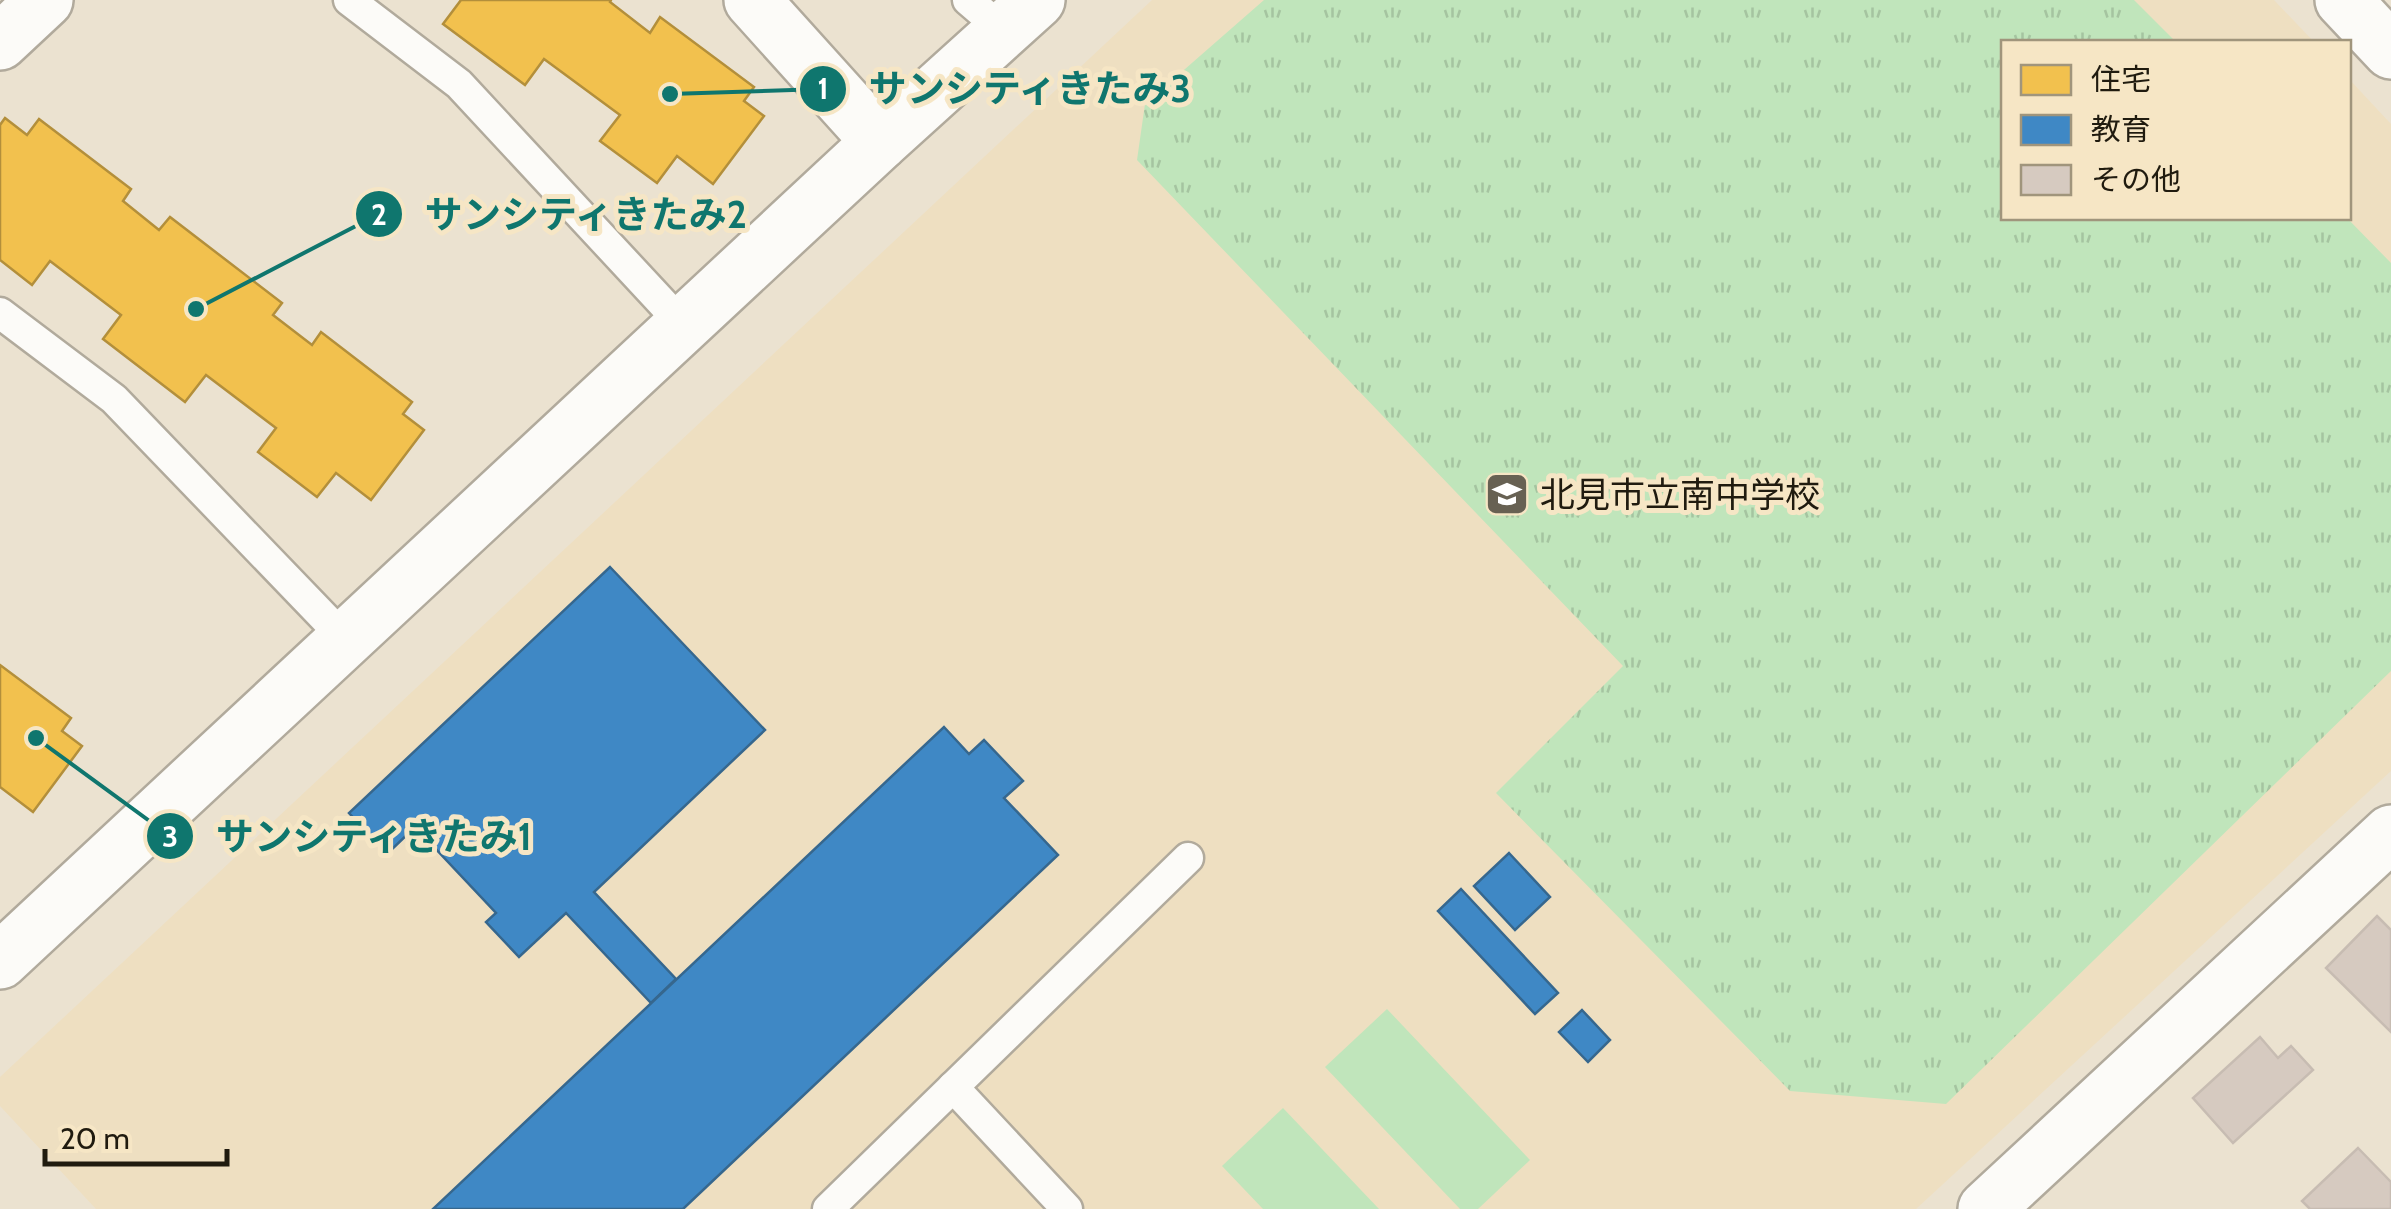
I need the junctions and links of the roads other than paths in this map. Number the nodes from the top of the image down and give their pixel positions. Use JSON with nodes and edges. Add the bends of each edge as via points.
{"nodes":[{"id":1,"x":45,"y":0,"type":"edge"},
{"id":2,"x":349,"y":0,"type":"edge"},
{"id":3,"x":752,"y":0,"type":"edge"},
{"id":4,"x":2343,"y":0,"type":"edge"},
{"id":5,"x":1003,"y":10,"type":"edge"},
{"id":6,"x":0,"y":42,"type":"edge"},
{"id":7,"x":2391,"y":52,"type":"edge"},
{"id":8,"x":880,"y":142,"type":"junction"},
{"id":9,"x":0,"y":313,"type":"edge"},
{"id":10,"x":683,"y":326,"type":"junction"},
{"id":11,"x":346,"y":640,"type":"junction"},
{"id":12,"x":2391,"y":834,"type":"edge"},
{"id":13,"x":1188,"y":858,"type":"dead end"},
{"id":14,"x":4,"y":949,"type":"edge"},
{"id":15,"x":954,"y":1087,"type":"junction"},
{"id":16,"x":828,"y":1209,"type":"edge"},
{"id":17,"x":1067,"y":1209,"type":"edge"},
{"id":18,"x":1986,"y":1209,"type":"edge"}],
"edges":[{"from":1,"to":6,"type":"street"},
{"from":2,"to":10,"type":"lane","via":[[459,84]]},
{"from":3,"to":8,"type":"street"},
{"from":4,"to":7,"type":"street"},
{"from":5,"to":8,"type":"street"},
{"from":8,"to":10,"type":"street"},
{"from":9,"to":11,"type":"lane","via":[[114,399]]},
{"from":10,"to":11,"type":"street"},
{"from":11,"to":14,"type":"street"},
{"from":12,"to":18,"type":"street"},
{"from":13,"to":15,"type":"lane"},
{"from":15,"to":16,"type":"lane"},
{"from":15,"to":17,"type":"lane"}]}
